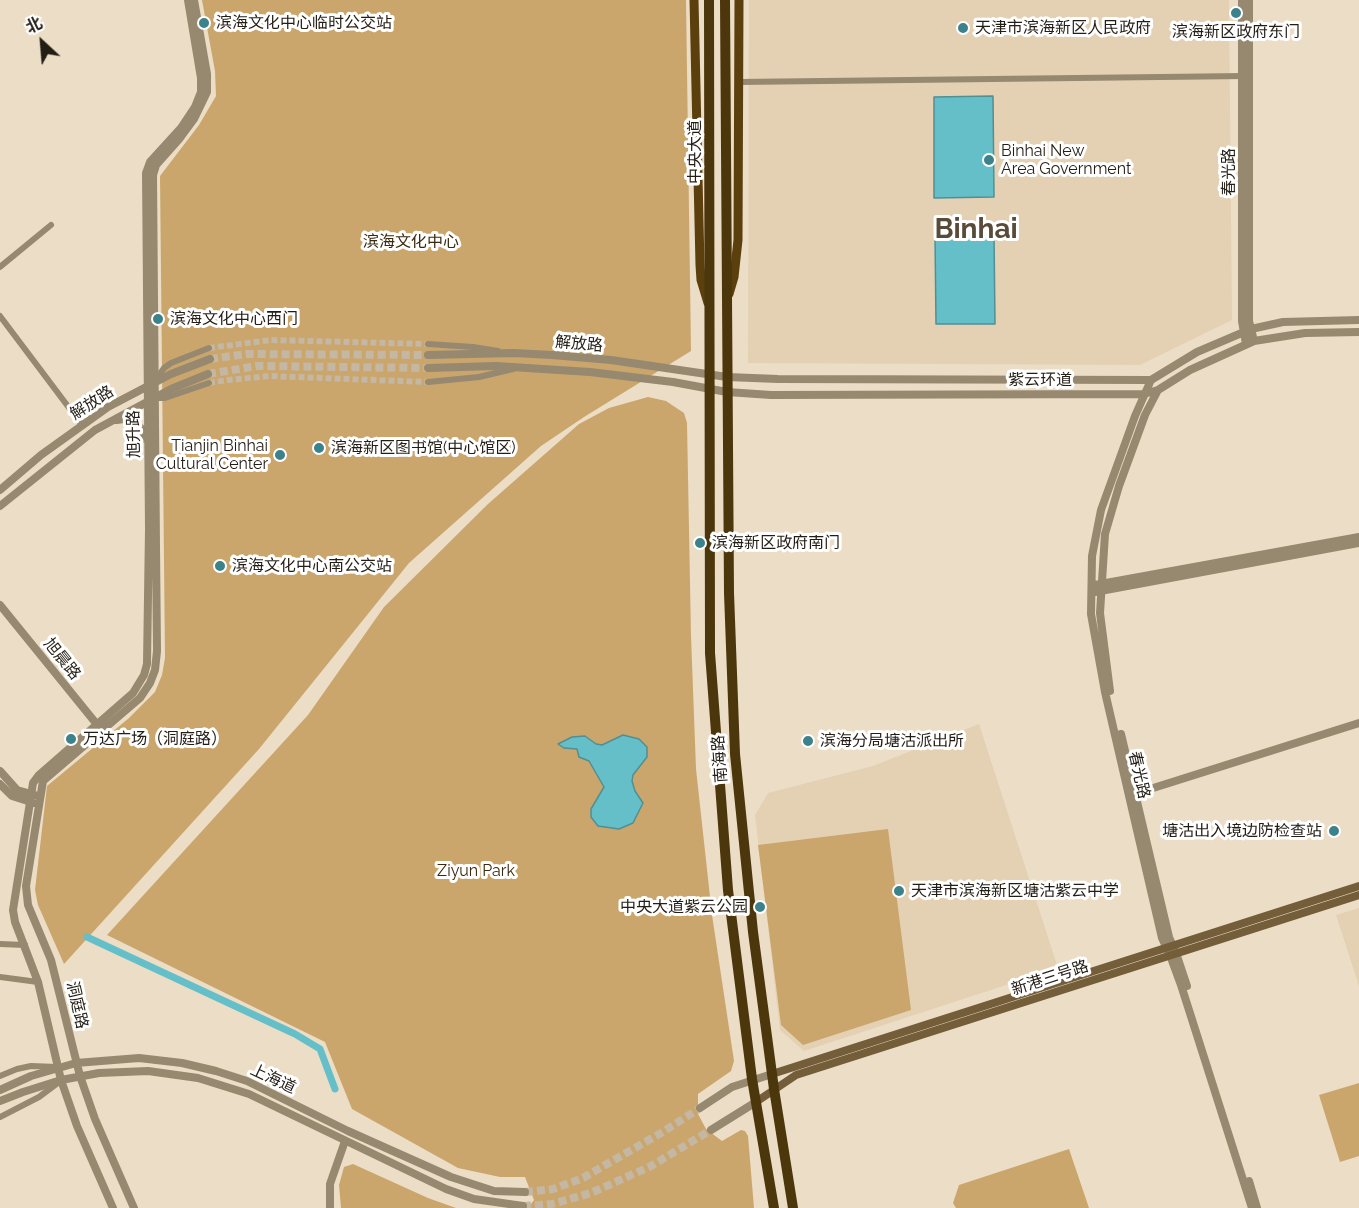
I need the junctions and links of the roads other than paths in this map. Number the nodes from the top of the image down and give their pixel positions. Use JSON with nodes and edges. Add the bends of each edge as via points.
{"nodes":[{"id":1,"x":188,"y":0,"type":"edge"},
{"id":2,"x":194,"y":0,"type":"edge"},
{"id":3,"x":694,"y":0,"type":"edge"},
{"id":4,"x":709,"y":0,"type":"edge"},
{"id":5,"x":725,"y":0,"type":"edge"},
{"id":6,"x":739,"y":0,"type":"edge"},
{"id":7,"x":1242,"y":0,"type":"edge"},
{"id":8,"x":1249,"y":0,"type":"edge"},
{"id":9,"x":197,"y":36,"type":"junction"},
{"id":10,"x":1246,"y":76,"type":"junction"},
{"id":11,"x":739,"y":82,"type":"junction"},
{"id":12,"x":51,"y":225,"type":"dead end"},
{"id":13,"x":0,"y":267,"type":"edge"},
{"id":14,"x":708,"y":305,"type":"junction"},
{"id":15,"x":726,"y":305,"type":"junction"},
{"id":16,"x":0,"y":316,"type":"edge"},
{"id":17,"x":1359,"y":320,"type":"edge"},
{"id":18,"x":1247,"y":331,"type":"junction"},
{"id":19,"x":1359,"y":332,"type":"edge"},
{"id":20,"x":1250,"y":343,"type":"junction"},
{"id":21,"x":428,"y":344,"type":"tunnel mouth"},
{"id":22,"x":209,"y":348,"type":"tunnel mouth"},
{"id":23,"x":514,"y":353,"type":"junction"},
{"id":24,"x":428,"y":355,"type":"tunnel mouth"},
{"id":25,"x":210,"y":359,"type":"tunnel mouth"},
{"id":26,"x":428,"y":368,"type":"tunnel mouth"},
{"id":27,"x":516,"y":368,"type":"junction"},
{"id":28,"x":709,"y":375,"type":"junction"},
{"id":29,"x":727,"y":377,"type":"junction"},
{"id":30,"x":209,"y":379,"type":"tunnel mouth"},
{"id":31,"x":1151,"y":380,"type":"junction"},
{"id":32,"x":428,"y":382,"type":"tunnel mouth"},
{"id":33,"x":151,"y":384,"type":"junction"},
{"id":34,"x":709,"y":390,"type":"junction"},
{"id":35,"x":1158,"y":390,"type":"junction"},
{"id":36,"x":727,"y":392,"type":"junction"},
{"id":37,"x":1144,"y":394,"type":"junction"},
{"id":38,"x":152,"y":399,"type":"junction"},
{"id":39,"x":107,"y":423,"type":"junction"},
{"id":40,"x":82,"y":425,"type":"junction"},
{"id":41,"x":148,"y":444,"type":"junction"},
{"id":42,"x":0,"y":490,"type":"edge"},
{"id":43,"x":0,"y":506,"type":"edge"},
{"id":44,"x":1359,"y":537,"type":"edge"},
{"id":45,"x":1359,"y":543,"type":"edge"},
{"id":46,"x":1100,"y":588,"type":"junction"},
{"id":47,"x":1091,"y":589,"type":"junction"},
{"id":48,"x":0,"y":605,"type":"edge"},
{"id":49,"x":1359,"y":723,"type":"edge"},
{"id":50,"x":100,"y":727,"type":"junction"},
{"id":51,"x":0,"y":771,"type":"edge"},
{"id":52,"x":0,"y":784,"type":"edge"},
{"id":53,"x":1132,"y":795,"type":"junction"},
{"id":54,"x":30,"y":798,"type":"junction"},
{"id":55,"x":39,"y":799,"type":"junction"},
{"id":56,"x":1359,"y":886,"type":"edge"},
{"id":57,"x":1359,"y":895,"type":"edge"},
{"id":58,"x":0,"y":944,"type":"edge"},
{"id":59,"x":25,"y":945,"type":"junction"},
{"id":60,"x":1171,"y":950,"type":"junction"},
{"id":61,"x":0,"y":977,"type":"edge"},
{"id":62,"x":38,"y":982,"type":"junction"},
{"id":63,"x":76,"y":1063,"type":"junction"},
{"id":64,"x":58,"y":1067,"type":"junction"},
{"id":65,"x":772,"y":1074,"type":"junction"},
{"id":66,"x":0,"y":1076,"type":"edge"},
{"id":67,"x":80,"y":1076,"type":"junction"},
{"id":68,"x":752,"y":1079,"type":"junction"},
{"id":69,"x":62,"y":1080,"type":"junction"},
{"id":70,"x":774,"y":1089,"type":"junction"},
{"id":71,"x":0,"y":1090,"type":"edge"},
{"id":72,"x":0,"y":1101,"type":"edge"},
{"id":73,"x":756,"y":1102,"type":"junction"},
{"id":74,"x":700,"y":1108,"type":"tunnel mouth"},
{"id":75,"x":0,"y":1116,"type":"edge"},
{"id":76,"x":711,"y":1130,"type":"tunnel mouth"},
{"id":77,"x":345,"y":1141,"type":"junction"},
{"id":78,"x":525,"y":1192,"type":"tunnel mouth"},
{"id":79,"x":523,"y":1206,"type":"dead end"},
{"id":80,"x":113,"y":1208,"type":"edge"},
{"id":81,"x":134,"y":1208,"type":"edge"},
{"id":82,"x":330,"y":1208,"type":"edge"},
{"id":83,"x":774,"y":1208,"type":"edge"},
{"id":84,"x":793,"y":1208,"type":"edge"},
{"id":85,"x":1252,"y":1208,"type":"edge"},
{"id":86,"x":1257,"y":1208,"type":"edge"}],
"edges":[{"from":1,"to":9,"type":"street"},
{"from":2,"to":9,"type":"street"},
{"from":3,"to":14,"type":"main road","via":[[700,265]]},
{"from":4,"to":14,"type":"highway","name":"中央大道"},
{"from":5,"to":15,"type":"highway","name":"中央大道"},
{"from":6,"to":11,"type":"main road"},
{"from":7,"to":10,"type":"street","name":"春光路"},
{"from":8,"to":10,"type":"street","name":"春光路"},
{"from":9,"to":33,"type":"street","name":"旭升路","via":[[207,74],[205,98],[187,129],[156,165],[153,175]]},
{"from":10,"to":11,"type":"street"},
{"from":10,"to":18,"type":"street","name":"春光路"},
{"from":11,"to":15,"type":"main road","via":[[738,240]]},
{"from":12,"to":13,"type":"street"},
{"from":14,"to":28,"type":"highway","name":"南海路"},
{"from":15,"to":29,"type":"highway","name":"南海路"},
{"from":16,"to":40,"type":"street"},
{"from":17,"to":18,"type":"street","via":[[1283,322]]},
{"from":18,"to":20,"type":"street","name":"春光路"},
{"from":18,"to":31,"type":"street","via":[[1197,352]]},
{"from":19,"to":20,"type":"street","name":"紫云环道","via":[[1305,333]]},
{"from":20,"to":35,"type":"street","name":"紫云环道","via":[[1190,370]]},
{"from":21,"to":23,"type":"street"},
{"from":22,"to":33,"type":"street","via":[[171,363]]},
{"from":23,"to":24,"type":"street","name":"解放路"},
{"from":23,"to":28,"type":"street","name":"解放路","via":[[611,360]]},
{"from":25,"to":33,"type":"street","name":"解放路"},
{"from":26,"to":27,"type":"street","name":"解放路"},
{"from":27,"to":32,"type":"street","via":[[479,377]]},
{"from":27,"to":34,"type":"street","name":"解放路","via":[[632,376]]},
{"from":28,"to":29,"type":"street","name":"解放路"},
{"from":28,"to":34,"type":"highway","name":"南海路"},
{"from":29,"to":31,"type":"street","name":"紫云环道"},
{"from":29,"to":36,"type":"highway","name":"南海路"},
{"from":30,"to":38,"type":"street","name":"解放路"},
{"from":31,"to":37,"type":"street","name":"春光路"},
{"from":33,"to":38,"type":"street","name":"旭升路"},
{"from":33,"to":40,"type":"street","name":"解放路"},
{"from":34,"to":36,"type":"street","name":"紫云环道"},
{"from":34,"to":68,"type":"highway","name":"南海路","via":[[710,653],[728,890]]},
{"from":35,"to":37,"type":"street","name":"紫云环道"},
{"from":35,"to":46,"type":"street","name":"春光路","via":[[1111,508]]},
{"from":36,"to":37,"type":"street","name":"紫云环道"},
{"from":36,"to":65,"type":"highway","name":"南海路","via":[[729,650],[735,754]]},
{"from":37,"to":47,"type":"street","name":"春光路","via":[[1101,510]]},
{"from":38,"to":39,"type":"street","name":"解放路"},
{"from":38,"to":41,"type":"street","name":"旭升路"},
{"from":38,"to":50,"type":"street","name":"旭升路","via":[[156,663],[140,698]]},
{"from":39,"to":41,"type":"street","via":[[132,421],[142,429]]},
{"from":39,"to":43,"type":"street","name":"解放路"},
{"from":40,"to":42,"type":"street","name":"解放路"},
{"from":41,"to":50,"type":"street","name":"旭升路","via":[[147,664],[133,693]]},
{"from":44,"to":46,"type":"street"},
{"from":45,"to":46,"type":"street"},
{"from":46,"to":47,"type":"street"},
{"from":46,"to":53,"type":"street","name":"春光路","via":[[1101,636]]},
{"from":47,"to":53,"type":"street","name":"春光路","via":[[1099,662]]},
{"from":48,"to":50,"type":"street","name":"旭晨路"},
{"from":49,"to":53,"type":"street"},
{"from":50,"to":54,"type":"street","name":"旭升路","via":[[39,775]]},
{"from":50,"to":55,"type":"street","name":"旭升路","via":[[45,779]]},
{"from":51,"to":54,"type":"street"},
{"from":52,"to":54,"type":"street","via":[[12,796]]},
{"from":53,"to":60,"type":"street","name":"春光路"},
{"from":54,"to":55,"type":"street"},
{"from":54,"to":59,"type":"street","name":"洞庭路","via":[[13,910]]},
{"from":55,"to":63,"type":"street","name":"洞庭路","via":[[26,895],[51,960]]},
{"from":56,"to":60,"type":"main road","name":"新港三号路"},
{"from":57,"to":60,"type":"main road","name":"新港三号路"},
{"from":58,"to":59,"type":"street"},
{"from":59,"to":62,"type":"street","name":"洞庭路"},
{"from":60,"to":65,"type":"main road","name":"新港三号路"},
{"from":60,"to":70,"type":"main road","name":"新港三号路","via":[[796,1075]]},
{"from":60,"to":85,"type":"street","name":"春光路"},
{"from":60,"to":86,"type":"street","name":"春光路"},
{"from":61,"to":62,"type":"street"},
{"from":62,"to":64,"type":"street","name":"洞庭路"},
{"from":63,"to":64,"type":"street","name":"上海道"},
{"from":63,"to":67,"type":"street","name":"洞庭路"},
{"from":63,"to":78,"type":"street","name":"上海道","via":[[152,1059],[216,1071],[262,1088],[451,1178],[494,1191]]},
{"from":64,"to":66,"type":"street","via":[[32,1066]]},
{"from":64,"to":69,"type":"street","name":"洞庭路"},
{"from":64,"to":71,"type":"street","name":"上海道"},
{"from":65,"to":68,"type":"street"},
{"from":65,"to":70,"type":"highway","name":"南海路"},
{"from":67,"to":69,"type":"street","name":"上海道"},
{"from":67,"to":77,"type":"street","name":"上海道","via":[[148,1071],[217,1083],[249,1094]]},
{"from":67,"to":81,"type":"street","name":"洞庭路"},
{"from":68,"to":73,"type":"highway","name":"南海路"},
{"from":68,"to":74,"type":"street"},
{"from":69,"to":72,"type":"street","name":"上海道"},
{"from":69,"to":75,"type":"street","via":[[39,1097]]},
{"from":69,"to":80,"type":"street","name":"洞庭路","via":[[77,1126]]},
{"from":70,"to":73,"type":"main road","name":"新港三号路"},
{"from":70,"to":84,"type":"highway","name":"南海路"},
{"from":73,"to":76,"type":"street"},
{"from":73,"to":83,"type":"highway","name":"南海路"},
{"from":77,"to":79,"type":"street","name":"上海道","via":[[458,1194]]},
{"from":77,"to":82,"type":"street","via":[[330,1184]]}]}
